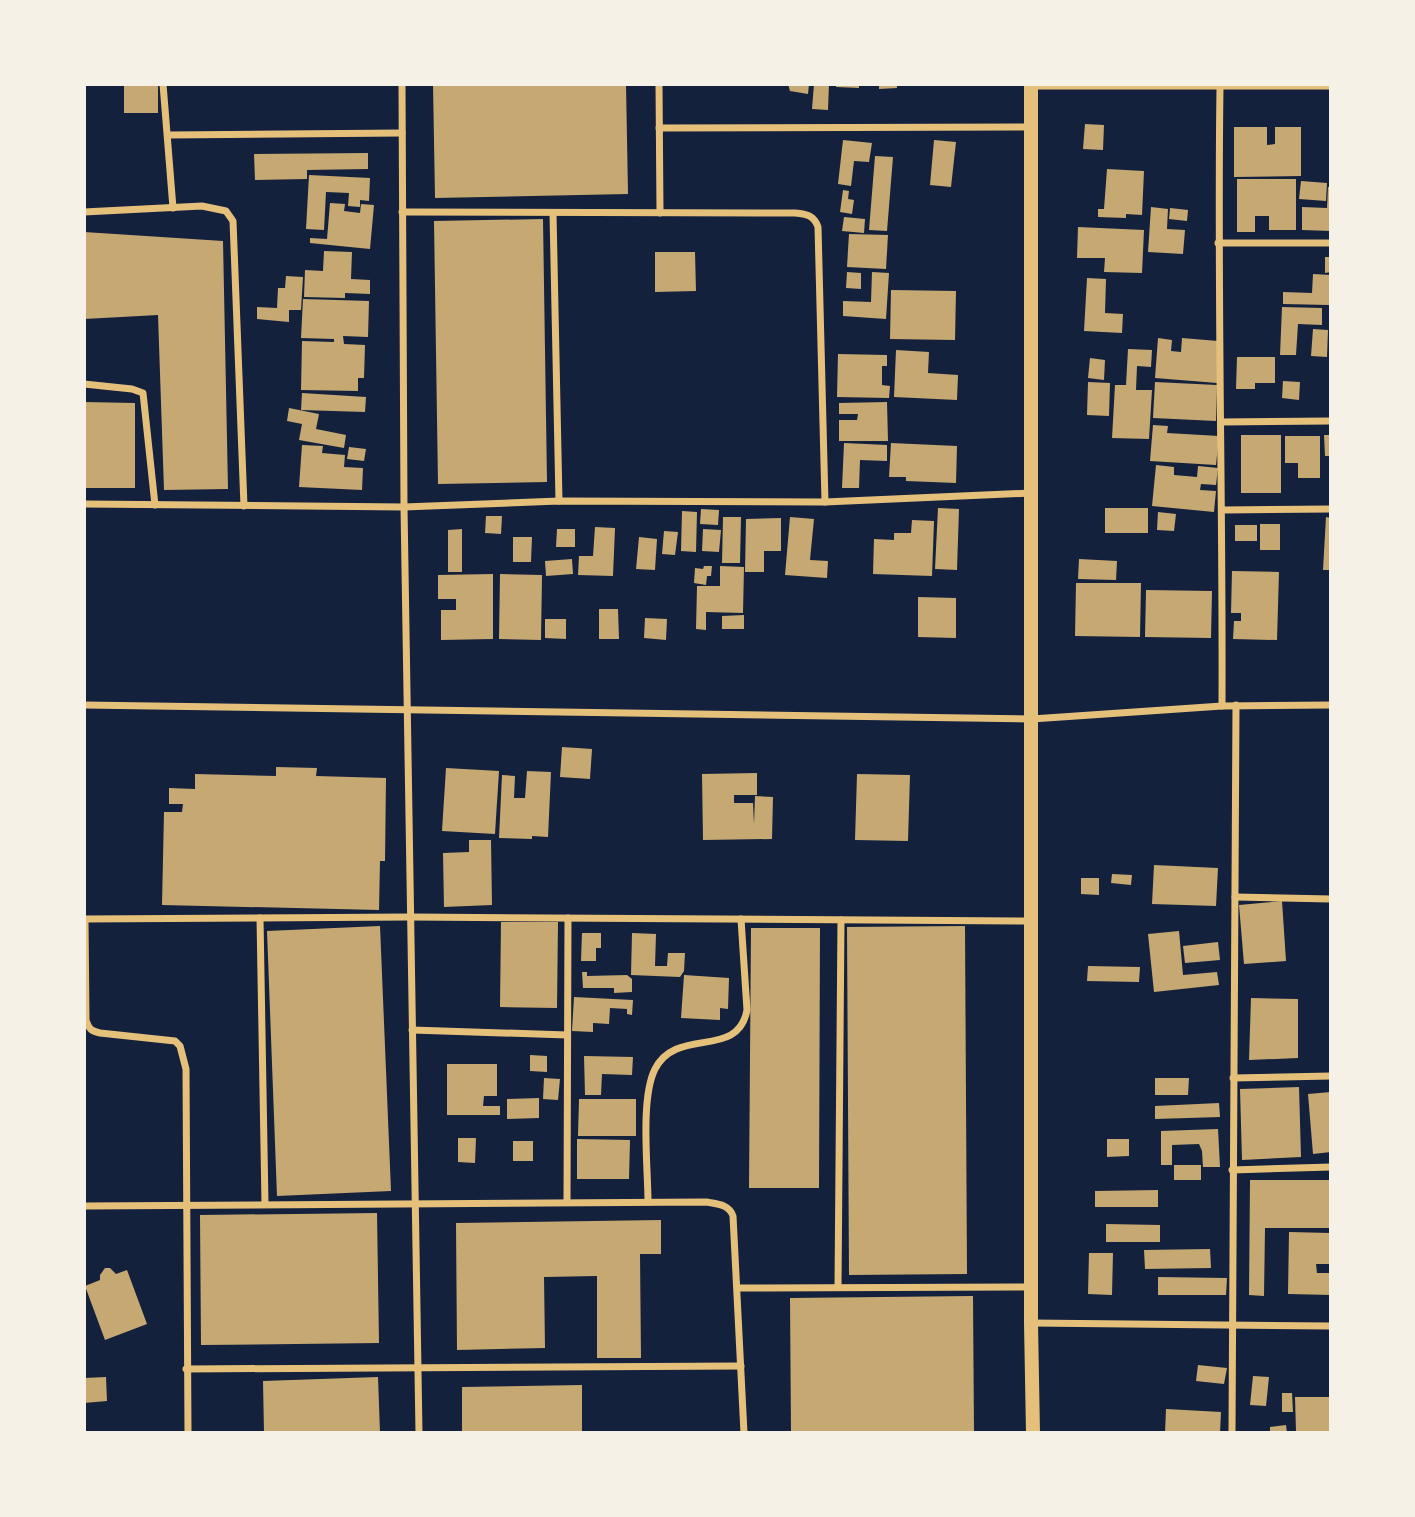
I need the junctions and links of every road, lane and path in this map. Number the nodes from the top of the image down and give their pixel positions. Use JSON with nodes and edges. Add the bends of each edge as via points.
{"nodes":[{"id":1,"x":163,"y":84,"type":"edge"},
{"id":2,"x":402,"y":84,"type":"edge"},
{"id":3,"x":659,"y":84,"type":"edge"},
{"id":4,"x":1031,"y":85,"type":"edge"},
{"id":5,"x":1210,"y":86,"type":"edge"},
{"id":6,"x":1331,"y":86,"type":"edge"},
{"id":7,"x":1220,"y":88,"type":"junction"},
{"id":8,"x":1032,"y":127,"type":"junction"},
{"id":9,"x":659,"y":128,"type":"junction"},
{"id":10,"x":402,"y":133,"type":"junction"},
{"id":11,"x":169,"y":135,"type":"junction"},
{"id":12,"x":173,"y":208,"type":"junction"},
{"id":13,"x":84,"y":212,"type":"edge"},
{"id":14,"x":402,"y":212,"type":"junction"},
{"id":15,"x":553,"y":213,"type":"junction"},
{"id":16,"x":660,"y":213,"type":"junction"},
{"id":17,"x":1218,"y":243,"type":"junction"},
{"id":18,"x":1331,"y":243,"type":"edge"},
{"id":19,"x":84,"y":384,"type":"edge"},
{"id":20,"x":1331,"y":421,"type":"edge"},
{"id":21,"x":1221,"y":422,"type":"junction"},
{"id":22,"x":1032,"y":493,"type":"junction"},
{"id":23,"x":559,"y":501,"type":"junction"},
{"id":24,"x":825,"y":502,"type":"junction"},
{"id":25,"x":84,"y":504,"type":"edge"},
{"id":26,"x":155,"y":505,"type":"junction"},
{"id":27,"x":244,"y":506,"type":"junction"},
{"id":28,"x":404,"y":508,"type":"junction"},
{"id":29,"x":1331,"y":509,"type":"edge"},
{"id":30,"x":1223,"y":510,"type":"junction"},
{"id":31,"x":84,"y":705,"type":"edge"},
{"id":32,"x":1236,"y":705,"type":"junction"},
{"id":33,"x":1331,"y":705,"type":"edge"},
{"id":34,"x":1222,"y":706,"type":"junction"},
{"id":35,"x":409,"y":710,"type":"junction"},
{"id":36,"x":1032,"y":719,"type":"junction"},
{"id":37,"x":1235,"y":898,"type":"junction"},
{"id":38,"x":1331,"y":899,"type":"edge"},
{"id":39,"x":410,"y":917,"type":"junction"},
{"id":40,"x":260,"y":918,"type":"junction"},
{"id":41,"x":568,"y":918,"type":"junction"},
{"id":42,"x":84,"y":919,"type":"edge"},
{"id":43,"x":741,"y":919,"type":"junction"},
{"id":44,"x":841,"y":920,"type":"junction"},
{"id":45,"x":1031,"y":921,"type":"junction"},
{"id":46,"x":412,"y":1030,"type":"junction"},
{"id":47,"x":567,"y":1035,"type":"junction"},
{"id":48,"x":1331,"y":1076,"type":"edge"},
{"id":49,"x":1233,"y":1078,"type":"junction"},
{"id":50,"x":1331,"y":1167,"type":"edge"},
{"id":51,"x":1232,"y":1170,"type":"junction"},
{"id":52,"x":567,"y":1202,"type":"junction"},
{"id":53,"x":649,"y":1202,"type":"junction"},
{"id":54,"x":265,"y":1203,"type":"junction"},
{"id":55,"x":415,"y":1203,"type":"junction"},
{"id":56,"x":185,"y":1204,"type":"junction"},
{"id":57,"x":84,"y":1206,"type":"edge"},
{"id":58,"x":738,"y":1287,"type":"junction"},
{"id":59,"x":838,"y":1287,"type":"junction"},
{"id":60,"x":1031,"y":1287,"type":"junction"},
{"id":61,"x":1031,"y":1323,"type":"junction"},
{"id":62,"x":1231,"y":1325,"type":"junction"},
{"id":63,"x":1331,"y":1326,"type":"edge"},
{"id":64,"x":741,"y":1366,"type":"junction"},
{"id":65,"x":186,"y":1368,"type":"junction"},
{"id":66,"x":418,"y":1369,"type":"junction"},
{"id":67,"x":188,"y":1433,"type":"edge"},
{"id":68,"x":419,"y":1433,"type":"edge"},
{"id":69,"x":744,"y":1433,"type":"edge"},
{"id":70,"x":1033,"y":1433,"type":"edge"},
{"id":71,"x":1232,"y":1433,"type":"edge"}],
"edges":[{"from":1,"to":11,"type":"street"},
{"from":2,"to":10,"type":"street"},
{"from":3,"to":9,"type":"street"},
{"from":4,"to":5,"type":"street"},
{"from":4,"to":8,"type":"main road"},
{"from":5,"to":7,"type":"street"},
{"from":6,"to":7,"type":"street"},
{"from":7,"to":17,"type":"street"},
{"from":8,"to":9,"type":"street"},
{"from":8,"to":22,"type":"main road"},
{"from":9,"to":16,"type":"street"},
{"from":10,"to":11,"type":"street"},
{"from":10,"to":14,"type":"street"},
{"from":11,"to":12,"type":"street"},
{"from":12,"to":13,"type":"street"},
{"from":12,"to":27,"type":"street","via":[[217,208],[233,221]]},
{"from":14,"to":15,"type":"street"},
{"from":14,"to":28,"type":"street"},
{"from":15,"to":16,"type":"street"},
{"from":15,"to":23,"type":"street"},
{"from":16,"to":24,"type":"street","via":[[795,213],[811,215],[816,221]]},
{"from":17,"to":18,"type":"street"},
{"from":17,"to":21,"type":"street"},
{"from":19,"to":26,"type":"street","via":[[143,393]]},
{"from":20,"to":21,"type":"street"},
{"from":21,"to":30,"type":"street"},
{"from":22,"to":24,"type":"street"},
{"from":22,"to":36,"type":"main road"},
{"from":23,"to":24,"type":"street"},
{"from":23,"to":28,"type":"street"},
{"from":25,"to":26,"type":"street"},
{"from":26,"to":27,"type":"street"},
{"from":27,"to":28,"type":"street"},
{"from":28,"to":35,"type":"street"},
{"from":29,"to":30,"type":"street"},
{"from":30,"to":34,"type":"street"},
{"from":31,"to":35,"type":"street"},
{"from":32,"to":33,"type":"street"},
{"from":32,"to":34,"type":"street"},
{"from":32,"to":37,"type":"street"},
{"from":34,"to":36,"type":"street"},
{"from":35,"to":36,"type":"street"},
{"from":35,"to":39,"type":"street"},
{"from":36,"to":45,"type":"main road"},
{"from":37,"to":38,"type":"street"},
{"from":37,"to":49,"type":"street"},
{"from":39,"to":40,"type":"street"},
{"from":39,"to":41,"type":"street"},
{"from":39,"to":46,"type":"street"},
{"from":40,"to":42,"type":"street"},
{"from":40,"to":54,"type":"street"},
{"from":41,"to":43,"type":"street"},
{"from":41,"to":47,"type":"street"},
{"from":42,"to":56,"type":"street","via":[[86,1020],[91,1031],[167,1039],[180,1046],[186,1069]]},
{"from":43,"to":44,"type":"street"},
{"from":43,"to":53,"type":"street","via":[[745,1023],[737,1033],[683,1046],[655,1068],[647,1116]]},
{"from":44,"to":45,"type":"street"},
{"from":44,"to":59,"type":"street"},
{"from":45,"to":60,"type":"main road"},
{"from":46,"to":47,"type":"street"},
{"from":46,"to":55,"type":"street"},
{"from":47,"to":52,"type":"street"},
{"from":48,"to":49,"type":"street"},
{"from":49,"to":51,"type":"street"},
{"from":50,"to":51,"type":"street"},
{"from":51,"to":62,"type":"street"},
{"from":52,"to":53,"type":"street"},
{"from":52,"to":55,"type":"street"},
{"from":53,"to":58,"type":"street","via":[[706,1202],[729,1208]]},
{"from":54,"to":55,"type":"street"},
{"from":54,"to":56,"type":"street"},
{"from":55,"to":66,"type":"street"},
{"from":56,"to":57,"type":"street"},
{"from":56,"to":65,"type":"street"},
{"from":58,"to":59,"type":"street"},
{"from":58,"to":64,"type":"street"},
{"from":59,"to":60,"type":"street"},
{"from":60,"to":61,"type":"main road"},
{"from":61,"to":62,"type":"street"},
{"from":61,"to":70,"type":"main road"},
{"from":62,"to":63,"type":"street"},
{"from":62,"to":71,"type":"street"},
{"from":64,"to":66,"type":"street"},
{"from":64,"to":69,"type":"street"},
{"from":65,"to":66,"type":"street"},
{"from":65,"to":67,"type":"street"},
{"from":66,"to":68,"type":"street"}]}
